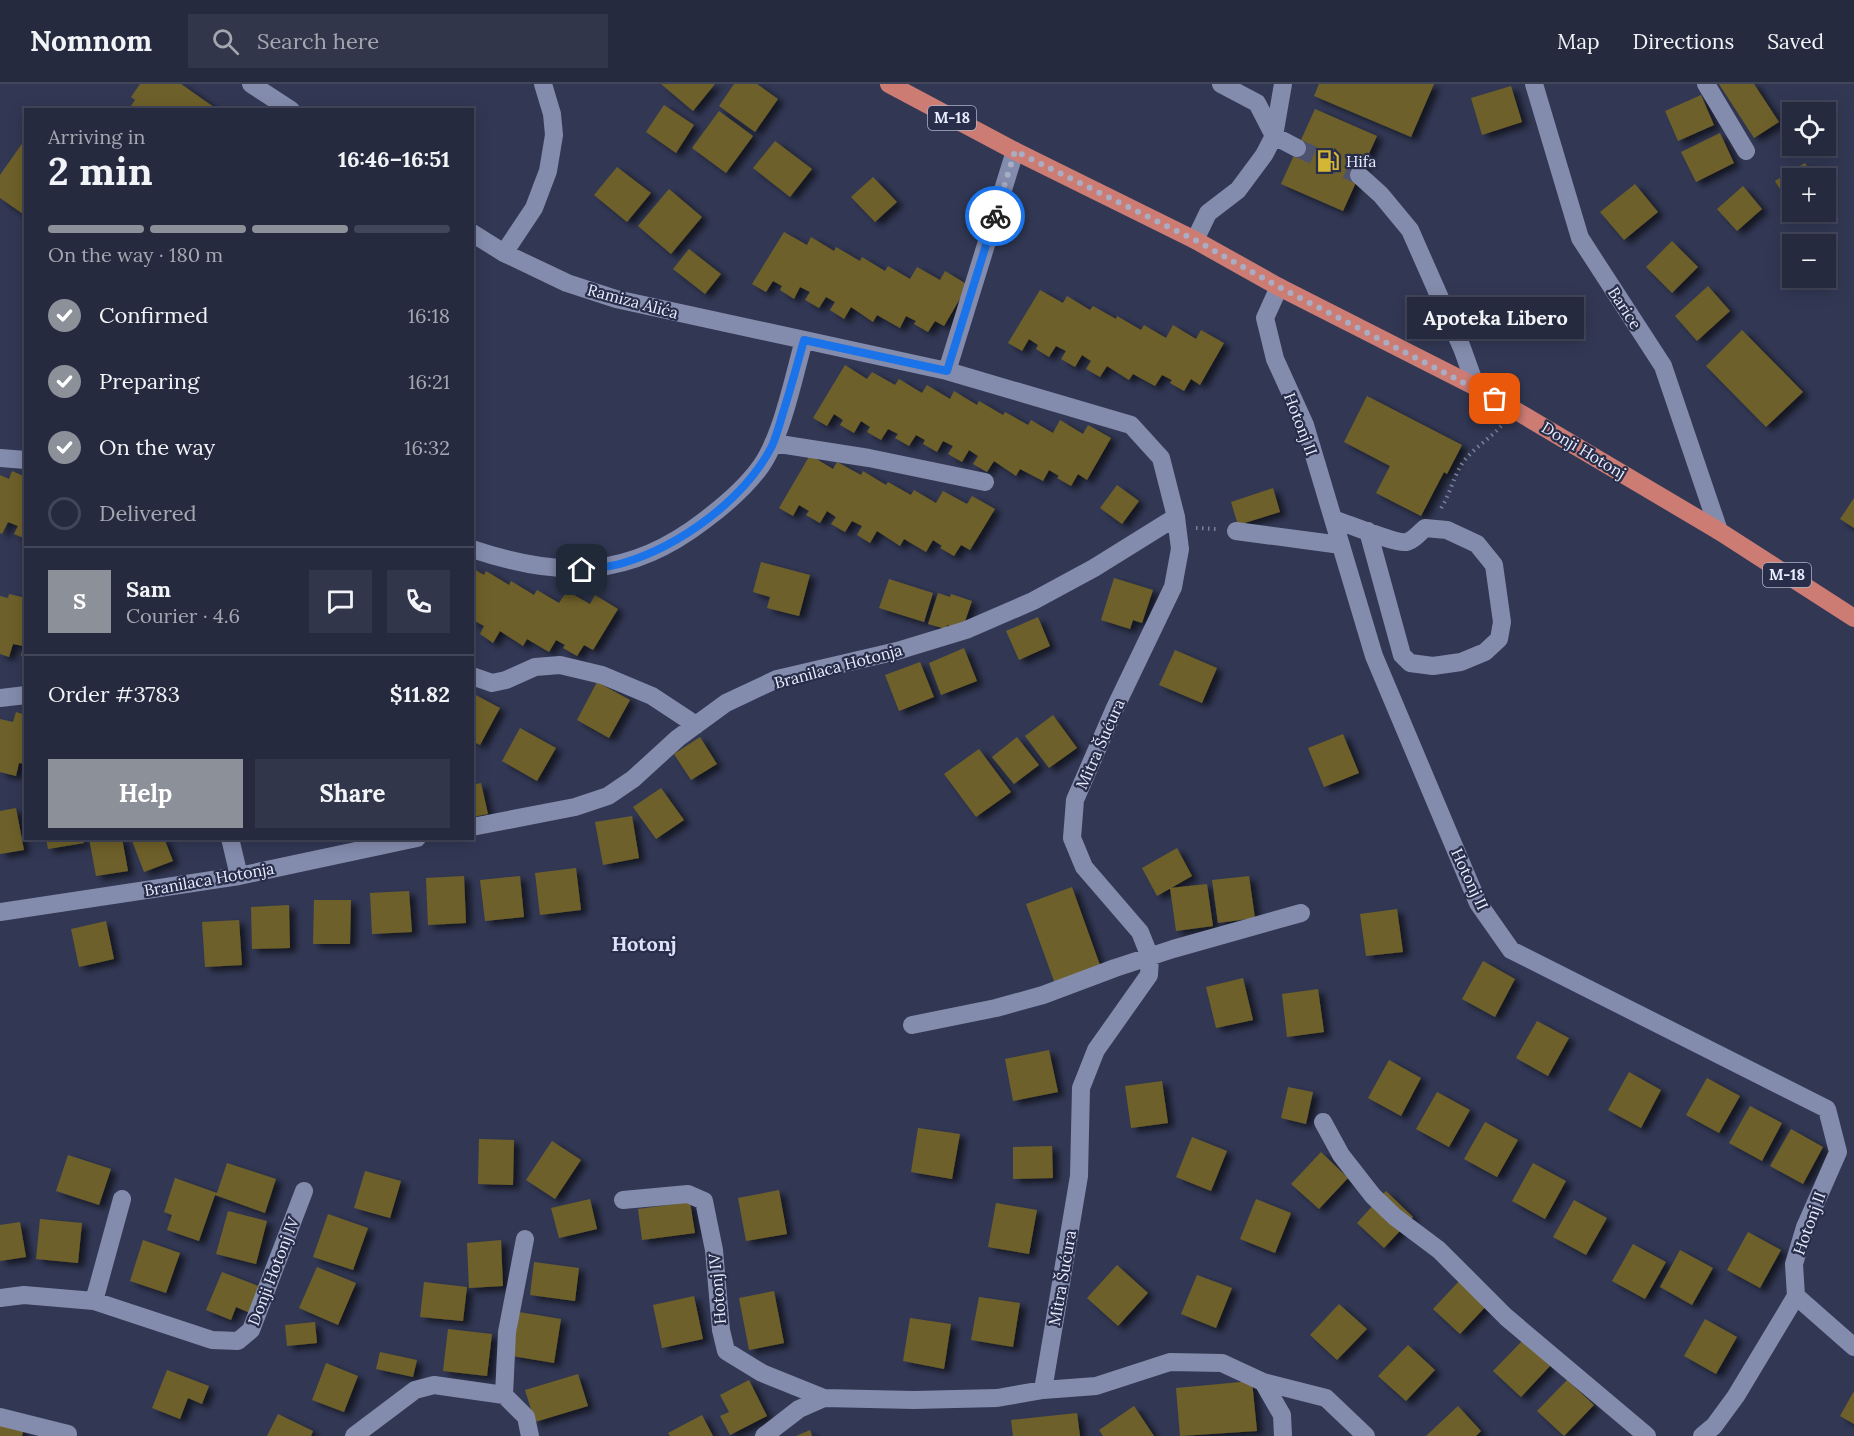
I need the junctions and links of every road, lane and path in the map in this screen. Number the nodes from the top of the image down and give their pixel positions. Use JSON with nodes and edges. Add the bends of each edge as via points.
{"nodes":[{"id":1,"x":251,"y":84,"type":"edge"},
{"id":2,"x":543,"y":84,"type":"edge"},
{"id":3,"x":889,"y":84,"type":"edge"},
{"id":4,"x":1221,"y":84,"type":"edge"},
{"id":5,"x":1284,"y":84,"type":"edge"},
{"id":6,"x":1534,"y":84,"type":"edge"},
{"id":7,"x":1706,"y":84,"type":"edge"},
{"id":8,"x":288,"y":108,"type":"edge"},
{"id":9,"x":1274,"y":136,"type":"junction"},
{"id":10,"x":1297,"y":148,"type":"tunnel mouth"},
{"id":11,"x":1015,"y":151,"type":"junction"},
{"id":12,"x":1746,"y":151,"type":"dead end"},
{"id":13,"x":1359,"y":175,"type":"tunnel mouth"},
{"id":14,"x":474,"y":234,"type":"edge"},
{"id":15,"x":1195,"y":240,"type":"junction"},
{"id":16,"x":504,"y":253,"type":"junction"},
{"id":17,"x":1279,"y":287,"type":"junction"},
{"id":18,"x":804,"y":340,"type":"junction"},
{"id":19,"x":947,"y":371,"type":"junction"},
{"id":20,"x":1476,"y":387,"type":"junction"},
{"id":21,"x":1515,"y":410,"type":"junction"},
{"id":22,"x":773,"y":443,"type":"junction"},
{"id":23,"x":0,"y":458,"type":"edge"},
{"id":24,"x":24,"y":460,"type":"edge"},
{"id":25,"x":985,"y":482,"type":"dead end"},
{"id":26,"x":1333,"y":519,"type":"junction"},
{"id":27,"x":1177,"y":523,"type":"junction"},
{"id":28,"x":1425,"y":528,"type":"junction"},
{"id":29,"x":1236,"y":531,"type":"joint"},
{"id":30,"x":1368,"y":531,"type":"junction"},
{"id":31,"x":1719,"y":531,"type":"junction"},
{"id":32,"x":1341,"y":545,"type":"junction"},
{"id":33,"x":474,"y":550,"type":"edge"},
{"id":34,"x":1854,"y":618,"type":"edge"},
{"id":35,"x":474,"y":677,"type":"edge"},
{"id":36,"x":24,"y":695,"type":"edge"},
{"id":37,"x":0,"y":698,"type":"edge"},
{"id":38,"x":696,"y":725,"type":"junction"},
{"id":39,"x":474,"y":827,"type":"edge"},
{"id":40,"x":230,"y":840,"type":"edge"},
{"id":41,"x":408,"y":840,"type":"edge"},
{"id":42,"x":239,"y":876,"type":"junction"},
{"id":43,"x":0,"y":912,"type":"edge"},
{"id":44,"x":1301,"y":913,"type":"dead end"},
{"id":45,"x":1150,"y":957,"type":"junction"},
{"id":46,"x":912,"y":1024,"type":"dead end"},
{"id":47,"x":1323,"y":1122,"type":"dead end"},
{"id":48,"x":304,"y":1191,"type":"dead end"},
{"id":49,"x":122,"y":1199,"type":"dead end"},
{"id":50,"x":623,"y":1200,"type":"dead end"},
{"id":51,"x":525,"y":1239,"type":"dead end"},
{"id":52,"x":1796,"y":1296,"type":"junction"},
{"id":53,"x":0,"y":1298,"type":"edge"},
{"id":54,"x":94,"y":1302,"type":"junction"},
{"id":55,"x":1854,"y":1347,"type":"edge"},
{"id":56,"x":1263,"y":1382,"type":"junction"},
{"id":57,"x":1043,"y":1390,"type":"junction"},
{"id":58,"x":504,"y":1395,"type":"junction"},
{"id":59,"x":824,"y":1398,"type":"junction"},
{"id":60,"x":0,"y":1417,"type":"edge"},
{"id":61,"x":68,"y":1434,"type":"dead end"},
{"id":62,"x":354,"y":1436,"type":"edge"},
{"id":63,"x":530,"y":1436,"type":"edge"},
{"id":64,"x":764,"y":1436,"type":"edge"},
{"id":65,"x":1283,"y":1436,"type":"edge"},
{"id":66,"x":1366,"y":1436,"type":"edge"},
{"id":67,"x":1647,"y":1436,"type":"edge"},
{"id":68,"x":1702,"y":1436,"type":"edge"}],
"edges":[{"from":1,"to":8,"type":"street"},
{"from":2,"to":16,"type":"street","via":[[554,135],[548,171],[534,208]]},
{"from":3,"to":11,"type":"main road","name":"Donji Hotonj","number":"M-18"},
{"from":4,"to":9,"type":"street","via":[[1257,103]]},
{"from":5,"to":9,"type":"street"},
{"from":6,"to":31,"type":"street","name":"Barice","via":[[1580,238],[1664,366]]},
{"from":7,"to":12,"type":"street"},
{"from":9,"to":10,"type":"street"},
{"from":9,"to":15,"type":"street","via":[[1238,190],[1208,213]]},
{"from":11,"to":15,"type":"main road","name":"Donji Hotonj","number":"M-18"},
{"from":11,"to":19,"type":"street"},
{"from":13,"to":20,"type":"street","via":[[1410,231]]},
{"from":14,"to":16,"type":"street","name":"Ramiza Alića"},
{"from":15,"to":17,"type":"main road","name":"Donji Hotonj","number":"M-18"},
{"from":16,"to":18,"type":"street","name":"Ramiza Alića","via":[[567,283],[616,299]]},
{"from":17,"to":20,"type":"main road","name":"Donji Hotonj","number":"M-18"},
{"from":17,"to":26,"type":"street","name":"Hotonj II","via":[[1264,318],[1275,359],[1305,425]]},
{"from":18,"to":19,"type":"street","name":"Ramiza Alića"},
{"from":18,"to":22,"type":"street"},
{"from":19,"to":27,"type":"street","name":"Ramiza Alića","via":[[1131,425],[1161,458]]},
{"from":20,"to":21,"type":"main road","name":"Donji Hotonj","number":"M-18"},
{"from":21,"to":28,"type":"path","via":[[1466,459],[1454,476],[1448,496]]},
{"from":21,"to":31,"type":"main road","name":"Donji Hotonj","number":"M-18"},
{"from":22,"to":25,"type":"street"},
{"from":22,"to":33,"type":"street","via":[[761,466],[718,510],[685,536],[643,556],[582,570],[508,561]]},
{"from":23,"to":24,"type":"street"},
{"from":26,"to":30,"type":"street"},
{"from":26,"to":32,"type":"street","name":"Hotonj II"},
{"from":27,"to":29,"type":"path"},
{"from":27,"to":38,"type":"street","name":"Branilaca Hotonja","via":[[1033,601],[966,630],[897,651],[777,679],[726,703]]},
{"from":27,"to":45,"type":"street","name":"Mitra Šućura","via":[[1180,549],[1173,586],[1075,800],[1072,838],[1084,867],[1140,932]]},
{"from":28,"to":30,"type":"street","via":[[1406,542]]},
{"from":28,"to":30,"type":"street","via":[[1447,530],[1477,544],[1494,564],[1502,622],[1499,639],[1485,652],[1461,662],[1432,666],[1410,663],[1402,654]]},
{"from":29,"to":32,"type":"street"},
{"from":31,"to":34,"type":"main road","name":"Donji Hotonj","number":"M-18"},
{"from":32,"to":52,"type":"street","name":"Hotonj II","via":[[1374,656],[1455,849],[1478,903],[1511,950],[1827,1109],[1838,1152],[1805,1227],[1794,1264]]},
{"from":35,"to":38,"type":"street","via":[[492,683],[535,667],[560,665],[602,675],[652,696]]},
{"from":36,"to":37,"type":"street"},
{"from":38,"to":39,"type":"street","name":"Branilaca Hotonja","via":[[633,780],[608,796],[575,807]]},
{"from":40,"to":42,"type":"street"},
{"from":41,"to":42,"type":"street","name":"Branilaca Hotonja"},
{"from":42,"to":43,"type":"street","name":"Branilaca Hotonja"},
{"from":44,"to":45,"type":"street"},
{"from":45,"to":46,"type":"street","via":[[1042,996]]},
{"from":45,"to":57,"type":"street","name":"Mitra Šućura","via":[[1149,975],[1096,1050],[1081,1088],[1079,1176]]},
{"from":47,"to":67,"type":"street","via":[[1341,1155],[1373,1196],[1439,1250],[1506,1317]]},
{"from":48,"to":54,"type":"street","name":"Donji Hotonj IV","via":[[251,1330],[238,1341],[212,1340]]},
{"from":49,"to":54,"type":"street"},
{"from":50,"to":59,"type":"street","name":"Hotonj IV","via":[[688,1194],[704,1201],[726,1351],[762,1373]]},
{"from":51,"to":58,"type":"street","via":[[507,1332]]},
{"from":52,"to":55,"type":"street"},
{"from":52,"to":68,"type":"street","via":[[1736,1396]]},
{"from":53,"to":54,"type":"street","name":"Donji Hotonj IV","via":[[24,1295]]},
{"from":56,"to":57,"type":"street","via":[[1222,1363],[1170,1362],[1096,1386]]},
{"from":56,"to":65,"type":"street","via":[[1282,1414]]},
{"from":56,"to":66,"type":"street","via":[[1326,1398]]},
{"from":57,"to":59,"type":"street","name":"Hotonj IV","via":[[997,1398]]},
{"from":58,"to":62,"type":"street","via":[[434,1385],[415,1390]]},
{"from":58,"to":63,"type":"street","via":[[526,1417]]},
{"from":59,"to":64,"type":"street","name":"Hotonj IV","via":[[799,1409]]},
{"from":60,"to":61,"type":"street"}]}
